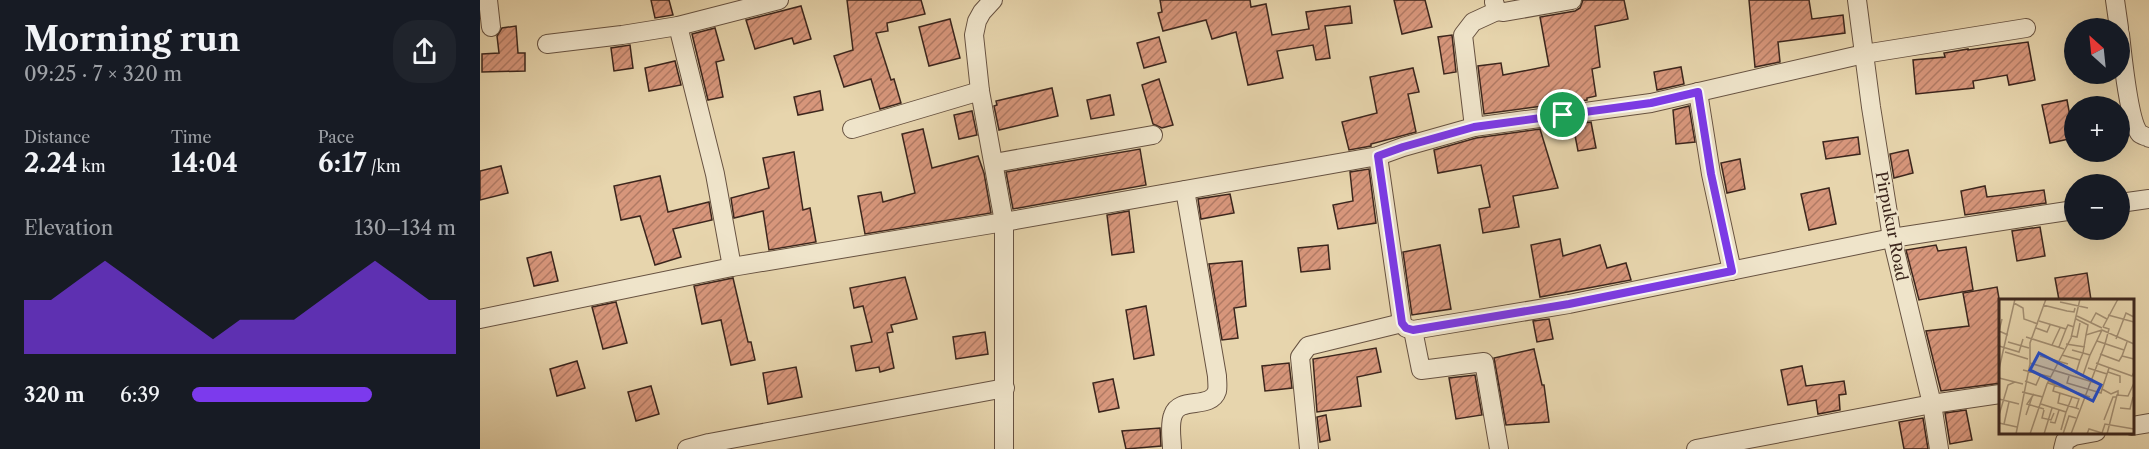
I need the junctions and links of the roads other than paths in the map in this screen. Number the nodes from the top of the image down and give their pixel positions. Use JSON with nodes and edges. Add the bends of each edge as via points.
{"nodes":[{"id":1,"x":488,"y":0,"type":"edge"},
{"id":2,"x":779,"y":0,"type":"edge"},
{"id":3,"x":993,"y":0,"type":"edge"},
{"id":4,"x":1572,"y":0,"type":"edge"},
{"id":5,"x":1857,"y":0,"type":"edge"},
{"id":6,"x":2115,"y":0,"type":"edge"},
{"id":7,"x":1495,"y":6,"type":"edge"},
{"id":8,"x":2118,"y":18,"type":"edge"},
{"id":9,"x":678,"y":26,"type":"junction"},
{"id":10,"x":491,"y":27,"type":"dead end"},
{"id":11,"x":2026,"y":28,"type":"dead end"},
{"id":12,"x":547,"y":44,"type":"dead end"},
{"id":13,"x":1864,"y":54,"type":"junction"},
{"id":14,"x":2126,"y":84,"type":"edge"},
{"id":15,"x":980,"y":91,"type":"junction"},
{"id":16,"x":1698,"y":92,"type":"junction"},
{"id":17,"x":1474,"y":127,"type":"junction"},
{"id":18,"x":852,"y":129,"type":"dead end"},
{"id":19,"x":1153,"y":135,"type":"dead end"},
{"id":20,"x":2149,"y":138,"type":"edge"},
{"id":21,"x":1378,"y":156,"type":"junction"},
{"id":22,"x":994,"y":163,"type":"junction"},
{"id":23,"x":1185,"y":190,"type":"junction"},
{"id":24,"x":2149,"y":199,"type":"edge"},
{"id":25,"x":2130,"y":202,"type":"edge"},
{"id":26,"x":2064,"y":212,"type":"edge"},
{"id":27,"x":1004,"y":222,"type":"junction"},
{"id":28,"x":1892,"y":238,"type":"junction"},
{"id":29,"x":732,"y":267,"type":"junction"},
{"id":30,"x":1732,"y":271,"type":"junction"},
{"id":31,"x":480,"y":319,"type":"edge"},
{"id":32,"x":1408,"y":326,"type":"junction"},
{"id":33,"x":1005,"y":388,"type":"junction"},
{"id":34,"x":1999,"y":394,"type":"edge"},
{"id":35,"x":1932,"y":404,"type":"junction"},
{"id":36,"x":2149,"y":423,"type":"edge"},
{"id":37,"x":2134,"y":426,"type":"edge"},
{"id":38,"x":2085,"y":434,"type":"edge"},
{"id":39,"x":753,"y":442,"type":"edge"},
{"id":40,"x":687,"y":449,"type":"edge"},
{"id":41,"x":1004,"y":449,"type":"edge"},
{"id":42,"x":1172,"y":449,"type":"edge"},
{"id":43,"x":1309,"y":449,"type":"edge"},
{"id":44,"x":1499,"y":449,"type":"edge"},
{"id":45,"x":1696,"y":449,"type":"edge"},
{"id":46,"x":1939,"y":449,"type":"edge"},
{"id":47,"x":2062,"y":449,"type":"edge"}],
"edges":[{"from":1,"to":10,"type":"street"},
{"from":2,"to":9,"type":"street"},
{"from":3,"to":15,"type":"street","via":[[977,21],[975,35]]},
{"from":4,"to":7,"type":"street","via":[[1504,12]]},
{"from":5,"to":13,"type":"street","name":"Pirpukur Road"},
{"from":6,"to":8,"type":"street"},
{"from":7,"to":17,"type":"street","via":[[1463,35]]},
{"from":9,"to":12,"type":"street"},
{"from":9,"to":29,"type":"street","via":[[715,174]]},
{"from":11,"to":13,"type":"street"},
{"from":13,"to":16,"type":"street"},
{"from":13,"to":28,"type":"street","name":"Pirpukur Road"},
{"from":14,"to":20,"type":"street","via":[[2136,127]]},
{"from":15,"to":18,"type":"street"},
{"from":15,"to":22,"type":"street"},
{"from":16,"to":17,"type":"street","via":[[1651,103]]},
{"from":16,"to":30,"type":"street"},
{"from":17,"to":21,"type":"street"},
{"from":19,"to":22,"type":"street"},
{"from":21,"to":23,"type":"street"},
{"from":21,"to":32,"type":"street"},
{"from":22,"to":27,"type":"street"},
{"from":23,"to":27,"type":"street"},
{"from":23,"to":42,"type":"street","via":[[1217,391],[1206,400],[1182,405],[1175,411]]},
{"from":24,"to":25,"type":"street"},
{"from":26,"to":28,"type":"street"},
{"from":27,"to":29,"type":"street"},
{"from":27,"to":33,"type":"street"},
{"from":28,"to":30,"type":"street"},
{"from":28,"to":35,"type":"street","name":"Pirpukur Road"},
{"from":29,"to":31,"type":"street"},
{"from":30,"to":32,"type":"street","via":[[1569,304]]},
{"from":32,"to":43,"type":"street","via":[[1308,346],[1303,351],[1300,357]]},
{"from":32,"to":44,"type":"street","via":[[1421,370],[1484,362]]},
{"from":33,"to":39,"type":"street"},
{"from":33,"to":41,"type":"street"},
{"from":34,"to":35,"type":"street"},
{"from":35,"to":45,"type":"street"},
{"from":35,"to":46,"type":"street","name":"Pirpukur Road"},
{"from":36,"to":37,"type":"street"},
{"from":38,"to":47,"type":"street","via":[[2065,441]]},
{"from":39,"to":40,"type":"street"}]}
